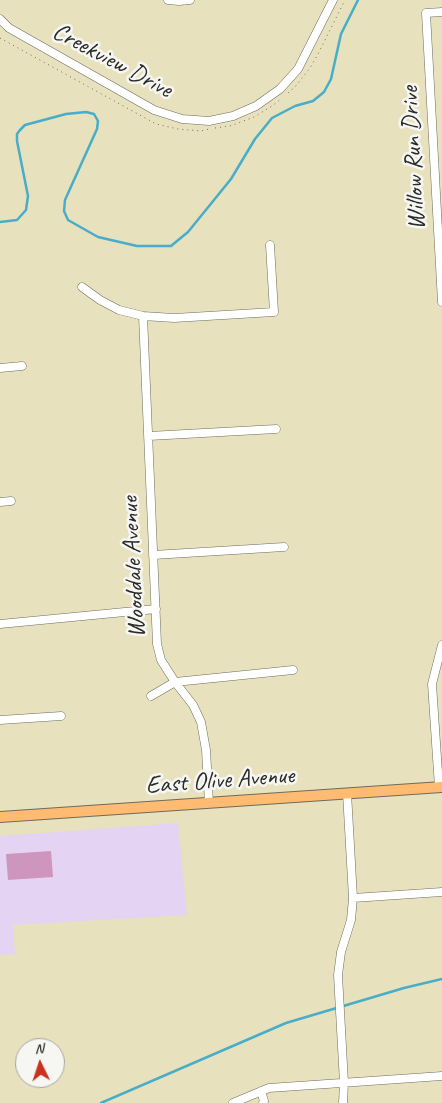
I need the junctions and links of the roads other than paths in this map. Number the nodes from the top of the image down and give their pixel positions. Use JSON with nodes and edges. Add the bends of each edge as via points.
{"nodes":[{"id":1,"x":168,"y":0,"type":"edge"},
{"id":2,"x":190,"y":0,"type":"edge"},
{"id":3,"x":333,"y":0,"type":"edge"},
{"id":4,"x":442,"y":12,"type":"edge"},
{"id":5,"x":0,"y":19,"type":"edge"},
{"id":6,"x":270,"y":245,"type":"dead end"},
{"id":7,"x":82,"y":287,"type":"dead end"},
{"id":8,"x":442,"y":302,"type":"edge"},
{"id":9,"x":143,"y":316,"type":"junction"},
{"id":10,"x":22,"y":366,"type":"dead end"},
{"id":11,"x":0,"y":368,"type":"edge"},
{"id":12,"x":276,"y":429,"type":"dead end"},
{"id":13,"x":148,"y":436,"type":"junction"},
{"id":14,"x":11,"y":501,"type":"dead end"},
{"id":15,"x":0,"y":502,"type":"edge"},
{"id":16,"x":284,"y":547,"type":"dead end"},
{"id":17,"x":153,"y":555,"type":"junction"},
{"id":18,"x":156,"y":609,"type":"junction"},
{"id":19,"x":0,"y":624,"type":"edge"},
{"id":20,"x":442,"y":645,"type":"edge"},
{"id":21,"x":293,"y":670,"type":"dead end"},
{"id":22,"x":175,"y":682,"type":"junction"},
{"id":23,"x":151,"y":696,"type":"dead end"},
{"id":24,"x":61,"y":716,"type":"dead end"},
{"id":25,"x":0,"y":720,"type":"edge"},
{"id":26,"x":441,"y":787,"type":"edge"},
{"id":27,"x":347,"y":793,"type":"junction"},
{"id":28,"x":209,"y":803,"type":"junction"},
{"id":29,"x":0,"y":817,"type":"edge"},
{"id":30,"x":442,"y":892,"type":"edge"},
{"id":31,"x":353,"y":898,"type":"junction"},
{"id":32,"x":442,"y":1076,"type":"edge"},
{"id":33,"x":344,"y":1083,"type":"junction"},
{"id":34,"x":262,"y":1091,"type":"junction"},
{"id":35,"x":265,"y":1102,"type":"edge"},
{"id":36,"x":233,"y":1103,"type":"edge"},
{"id":37,"x":343,"y":1103,"type":"edge"}],
"edges":[{"from":1,"to":2,"type":"street"},
{"from":3,"to":5,"type":"street","name":"Creekview Drive","via":[[298,69],[280,89],[256,106],[233,116],[209,121],[182,119],[154,110],[9,28]]},
{"from":4,"to":8,"type":"street","name":"Willow Run Drive","via":[[426,12]]},
{"from":6,"to":9,"type":"street","via":[[274,312],[174,318]]},
{"from":7,"to":9,"type":"street","via":[[119,310]]},
{"from":9,"to":13,"type":"street","name":"Wooddale Avenue"},
{"from":10,"to":11,"type":"street"},
{"from":12,"to":13,"type":"street"},
{"from":13,"to":17,"type":"street","name":"Wooddale Avenue"},
{"from":14,"to":15,"type":"street"},
{"from":16,"to":17,"type":"street"},
{"from":17,"to":18,"type":"street","name":"Wooddale Avenue"},
{"from":18,"to":19,"type":"street"},
{"from":18,"to":22,"type":"street","name":"Wooddale Avenue","via":[[161,660]]},
{"from":20,"to":26,"type":"street","via":[[432,684]]},
{"from":21,"to":22,"type":"street"},
{"from":22,"to":23,"type":"street"},
{"from":22,"to":28,"type":"street","name":"Wooddale Avenue","via":[[193,705],[201,722]]},
{"from":24,"to":25,"type":"street"},
{"from":26,"to":27,"type":"main road","name":"East Olive Avenue"},
{"from":27,"to":28,"type":"main road","name":"East Olive Avenue"},
{"from":27,"to":31,"type":"street"},
{"from":28,"to":29,"type":"main road","name":"East Olive Avenue"},
{"from":30,"to":31,"type":"street"},
{"from":31,"to":33,"type":"street","via":[[338,975]]},
{"from":32,"to":33,"type":"street"},
{"from":33,"to":34,"type":"street"},
{"from":33,"to":37,"type":"street"},
{"from":34,"to":35,"type":"street"},
{"from":34,"to":36,"type":"street"}]}
